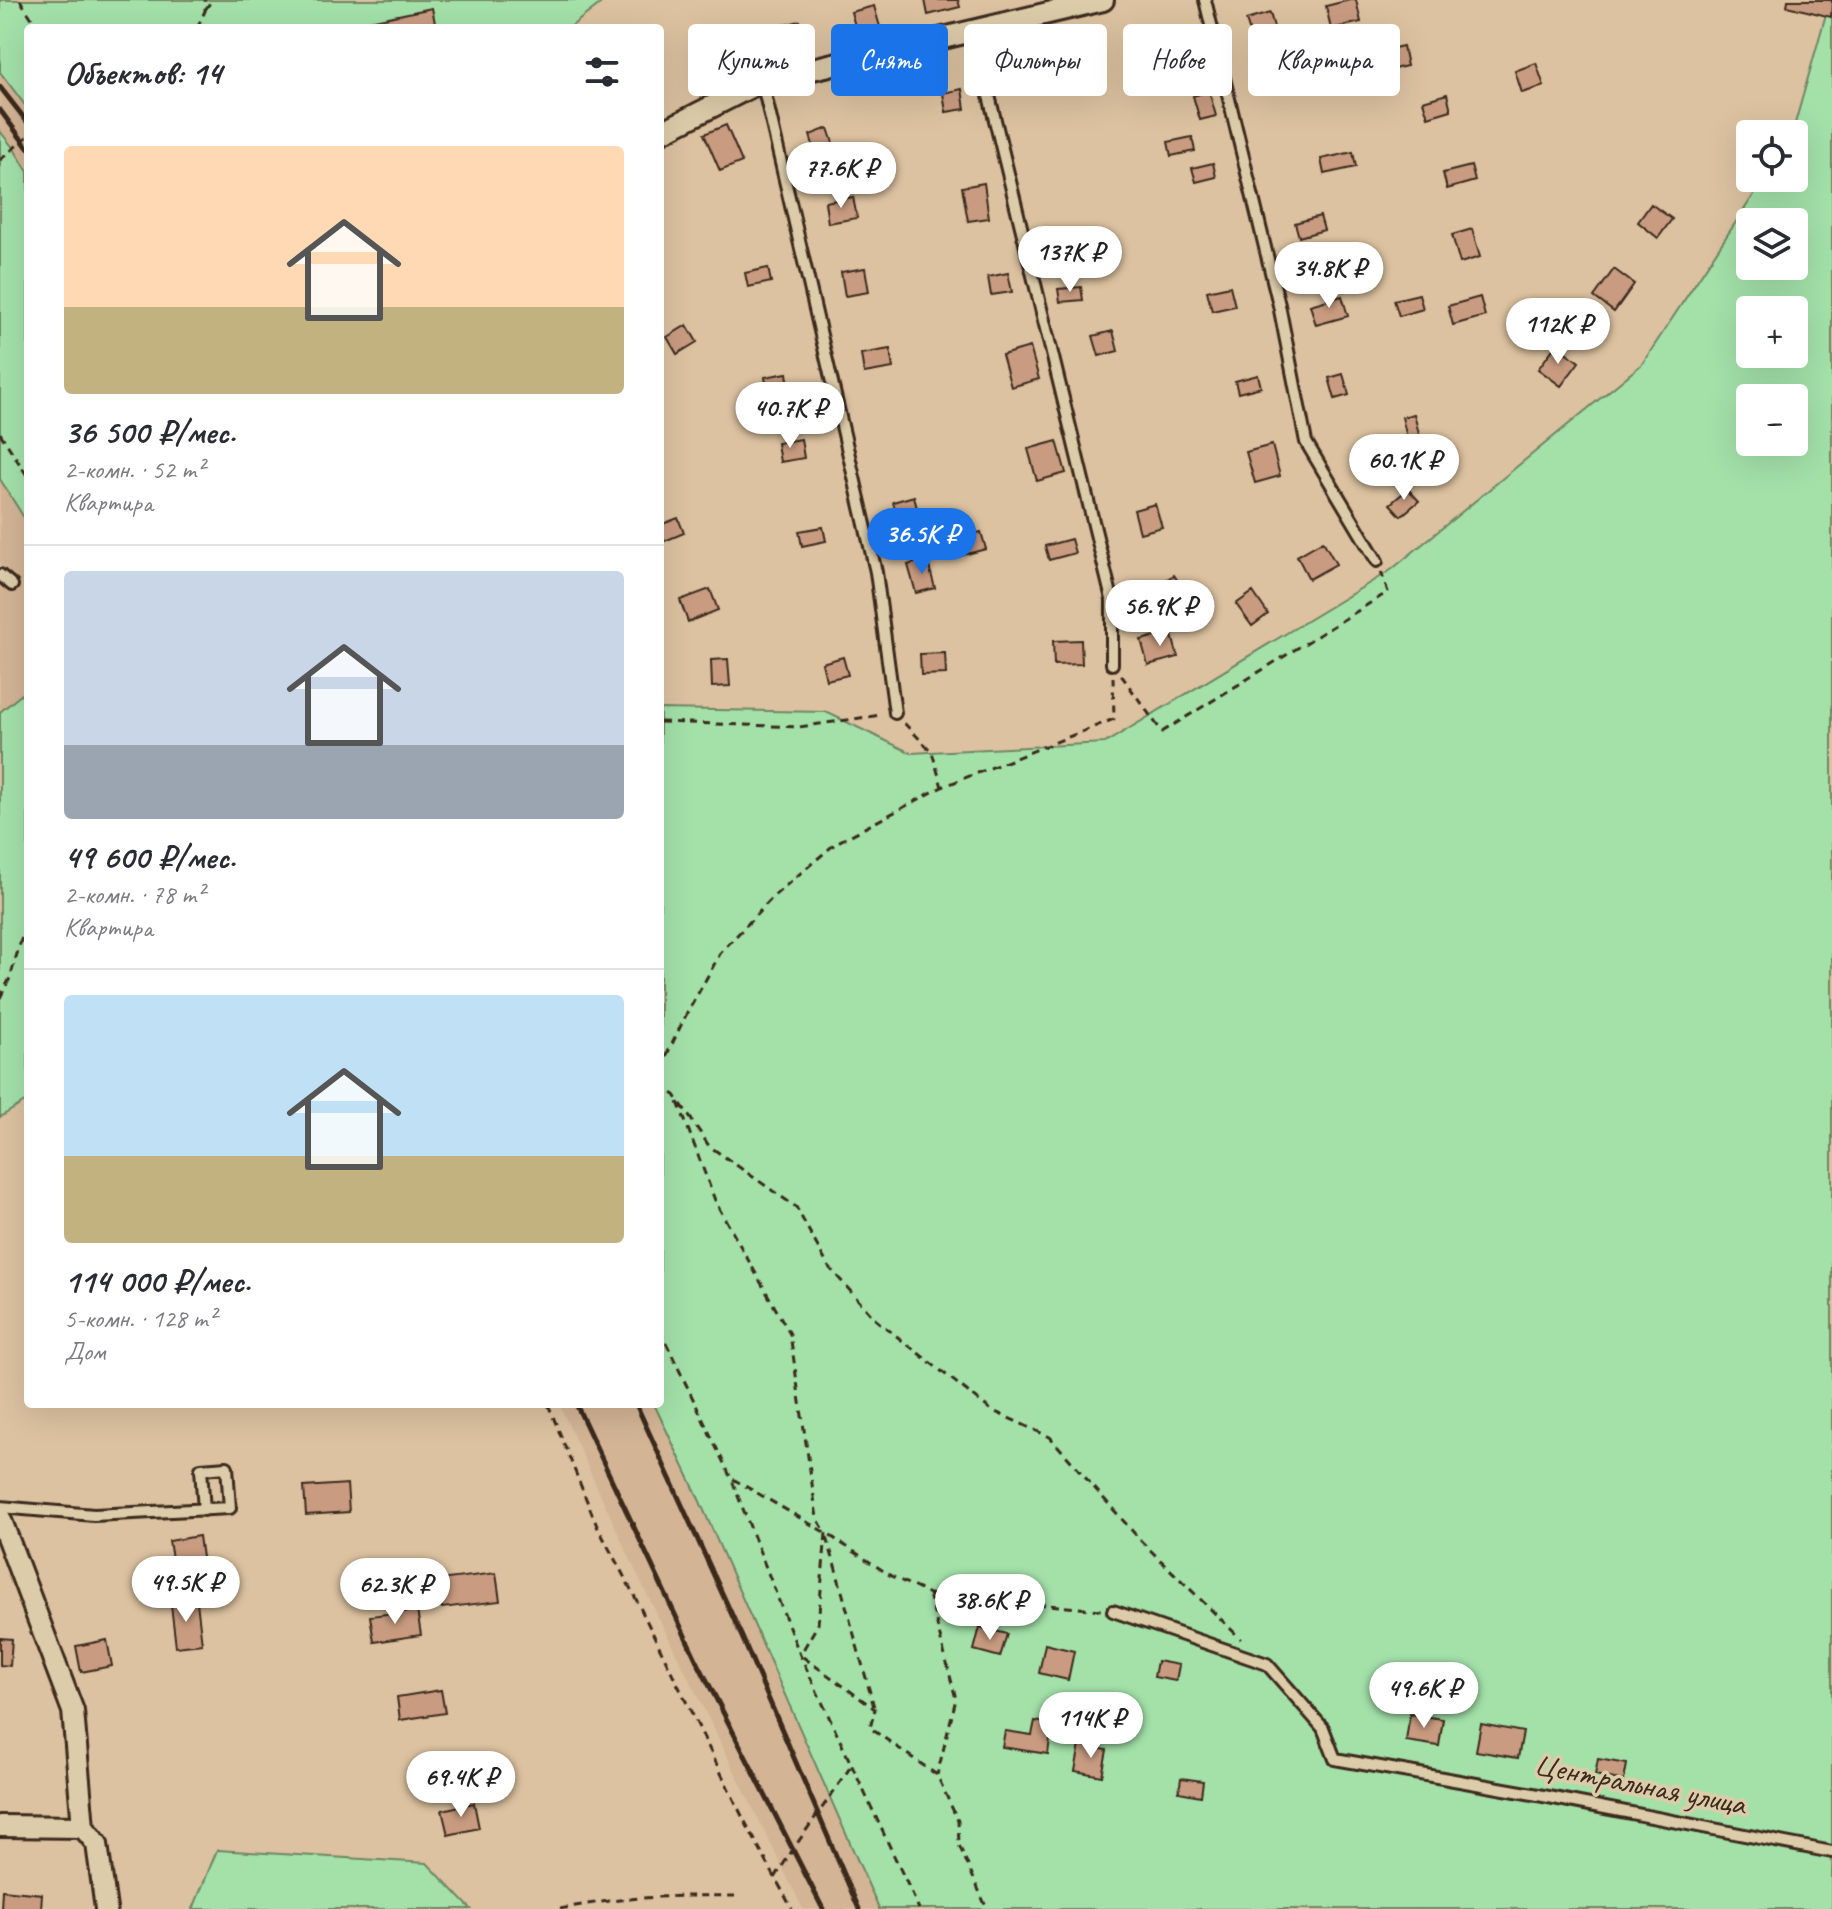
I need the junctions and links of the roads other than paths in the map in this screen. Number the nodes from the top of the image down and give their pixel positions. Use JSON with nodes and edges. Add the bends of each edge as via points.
{"nodes":[{"id":1,"x":1103,"y":0,"type":"edge"},
{"id":2,"x":1205,"y":0,"type":"edge"},
{"id":3,"x":999,"y":24,"type":"edge"},
{"id":4,"x":964,"y":32,"type":"edge"},
{"id":5,"x":815,"y":68,"type":"edge"},
{"id":6,"x":733,"y":96,"type":"edge"},
{"id":7,"x":765,"y":96,"type":"edge"},
{"id":8,"x":989,"y":96,"type":"edge"},
{"id":9,"x":664,"y":131,"type":"edge"},
{"id":10,"x":1377,"y":561,"type":"road end"},
{"id":11,"x":0,"y":575,"type":"edge"},
{"id":12,"x":12,"y":585,"type":"dead end"},
{"id":13,"x":1112,"y":664,"type":"road end"},
{"id":14,"x":895,"y":713,"type":"road end"},
{"id":15,"x":0,"y":1507,"type":"edge"},
{"id":16,"x":204,"y":1510,"type":"junction"},
{"id":17,"x":0,"y":1518,"type":"edge"},
{"id":18,"x":1113,"y":1611,"type":"road end"},
{"id":19,"x":0,"y":1826,"type":"edge"},
{"id":20,"x":83,"y":1827,"type":"junction"},
{"id":21,"x":1832,"y":1852,"type":"edge"},
{"id":22,"x":106,"y":1909,"type":"edge"}],
"edges":[{"from":1,"to":3,"type":"street"},
{"from":2,"to":10,"type":"lane","via":[[1279,305],[1306,442]]},
{"from":4,"to":5,"type":"street"},
{"from":6,"to":9,"type":"street"},
{"from":7,"to":14,"type":"lane","via":[[876,572]]},
{"from":8,"to":13,"type":"lane","via":[[1112,599]]},
{"from":11,"to":12,"type":"lane"},
{"from":15,"to":16,"type":"lane","via":[[94,1515]]},
{"from":16,"to":16,"type":"lane","via":[[230,1508],[227,1467],[201,1469]]},
{"from":17,"to":20,"type":"street","via":[[73,1711]]},
{"from":18,"to":21,"type":"lane","name":"Центральная улица","via":[[1267,1664],[1323,1728],[1335,1759]]},
{"from":19,"to":20,"type":"street"},
{"from":20,"to":22,"type":"street","via":[[97,1844]]}]}
